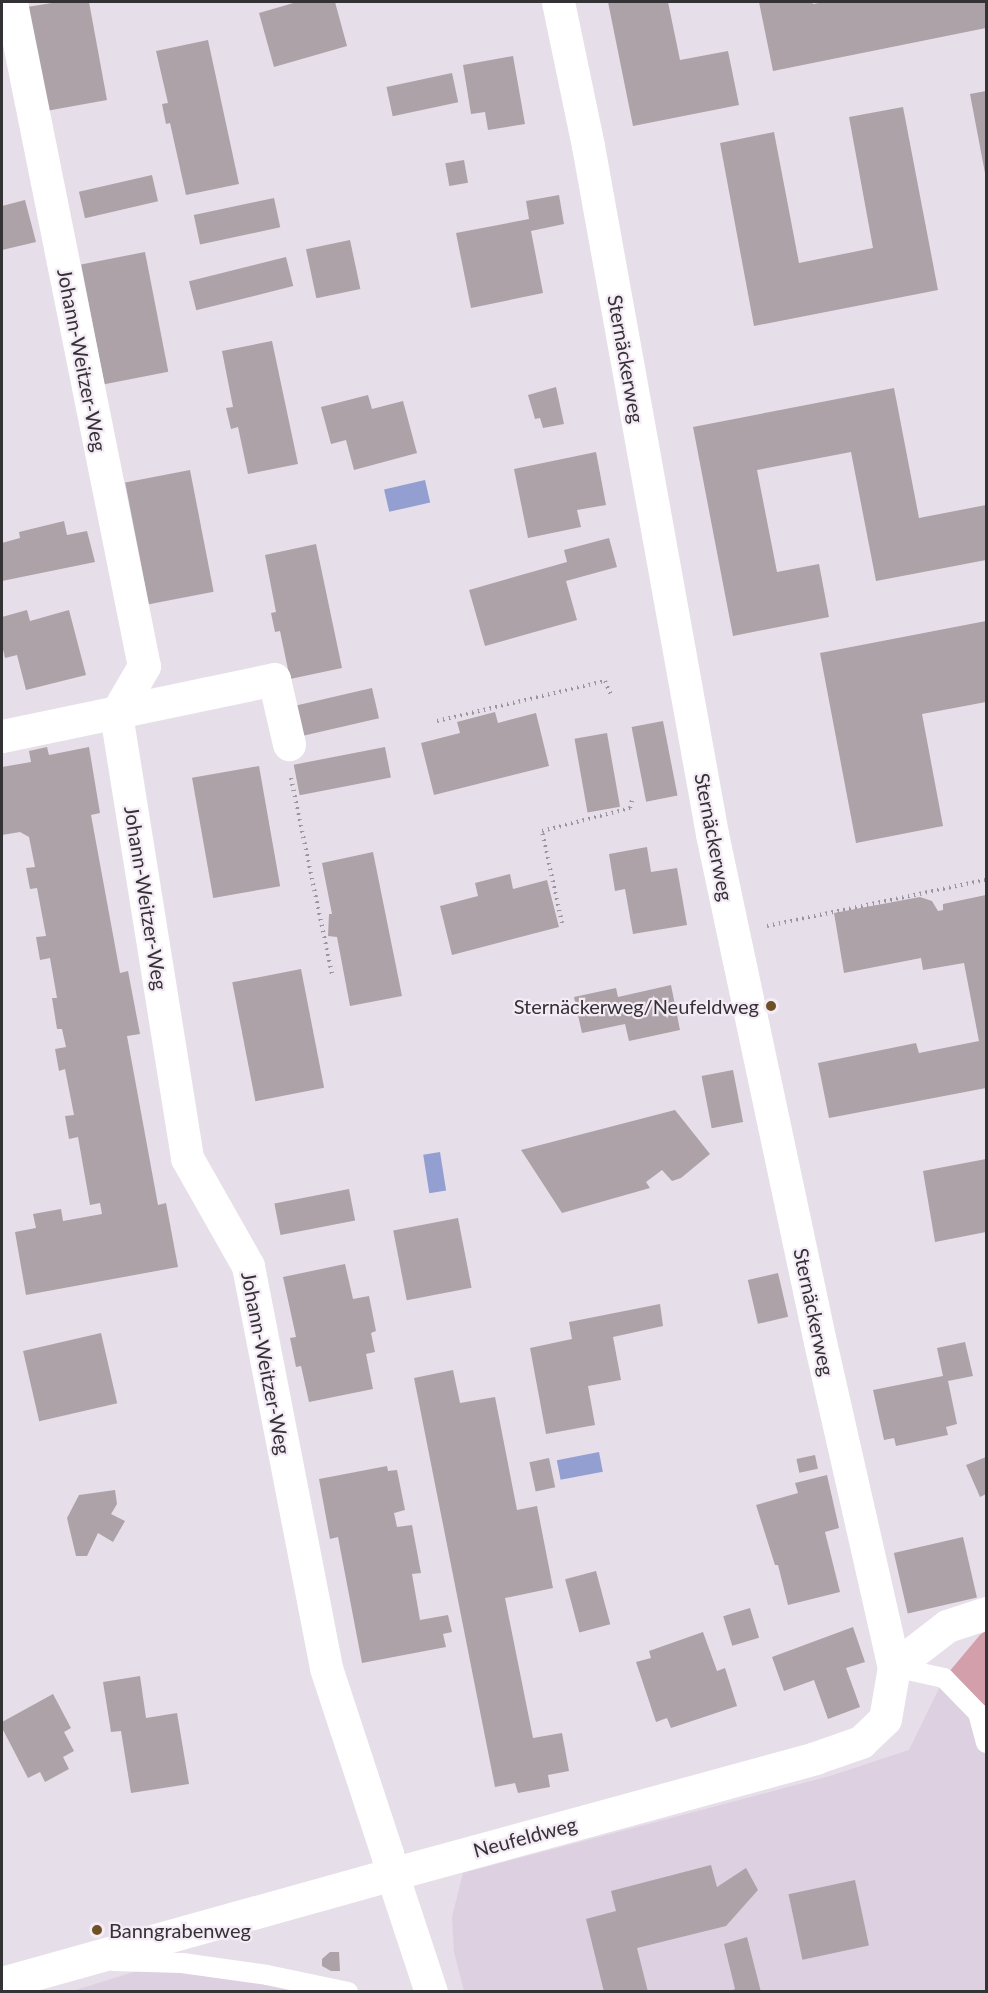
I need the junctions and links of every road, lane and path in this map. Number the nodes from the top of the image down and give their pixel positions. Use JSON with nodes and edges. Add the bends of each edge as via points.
{"nodes":[{"id":1,"x":7,"y":2,"type":"edge"},
{"id":2,"x":558,"y":2,"type":"edge"},
{"id":3,"x":611,"y":695,"type":"dead end"},
{"id":4,"x":116,"y":714,"type":"junction"},
{"id":5,"x":437,"y":722,"type":"dead end"},
{"id":6,"x":2,"y":736,"type":"edge"},
{"id":7,"x":289,"y":744,"type":"joint"},
{"id":8,"x":632,"y":800,"type":"dead end"},
{"id":9,"x":987,"y":880,"type":"edge"},
{"id":10,"x":562,"y":923,"type":"dead end"},
{"id":11,"x":734,"y":933,"type":"junction"},
{"id":12,"x":332,"y":974,"type":"dead end"},
{"id":13,"x":987,"y":1613,"type":"edge"},
{"id":14,"x":894,"y":1667,"type":"junction"},
{"id":15,"x":987,"y":1743,"type":"edge"},
{"id":16,"x":392,"y":1875,"type":"junction"},
{"id":17,"x":82,"y":1960,"type":"junction"},
{"id":18,"x":2,"y":1983,"type":"edge"},
{"id":19,"x":348,"y":1992,"type":"edge"},
{"id":20,"x":430,"y":1992,"type":"edge"}],
"edges":[{"from":1,"to":4,"type":"street","name":"Johann-Weitzer-Weg","via":[[12,8],[144,666]]},
{"from":2,"to":11,"type":"street","name":"Sternäckerweg","via":[[588,146],[710,823]]},
{"from":3,"to":5,"type":"path","via":[[605,681]]},
{"from":4,"to":6,"type":"street"},
{"from":4,"to":7,"type":"street","via":[[274,679]]},
{"from":4,"to":16,"type":"street","name":"Johann-Weitzer-Weg","via":[[188,1158],[248,1266],[326,1668]]},
{"from":7,"to":12,"type":"path","via":[[287,756]]},
{"from":8,"to":10,"type":"path","via":[[630,808],[542,831]]},
{"from":9,"to":11,"type":"path"},
{"from":11,"to":14,"type":"street","name":"Sternäckerweg","via":[[820,1342]]},
{"from":13,"to":14,"type":"street","via":[[947,1626]]},
{"from":14,"to":15,"type":"lane","via":[[944,1678],[978,1713]]},
{"from":14,"to":16,"type":"street","name":"Neufeldweg","via":[[885,1719],[861,1742]]},
{"from":16,"to":17,"type":"street","name":"Neufeldweg"},
{"from":16,"to":20,"type":"street"},
{"from":17,"to":18,"type":"street","name":"Neufeldweg"},
{"from":17,"to":19,"type":"lane","via":[[182,1963]]}]}
